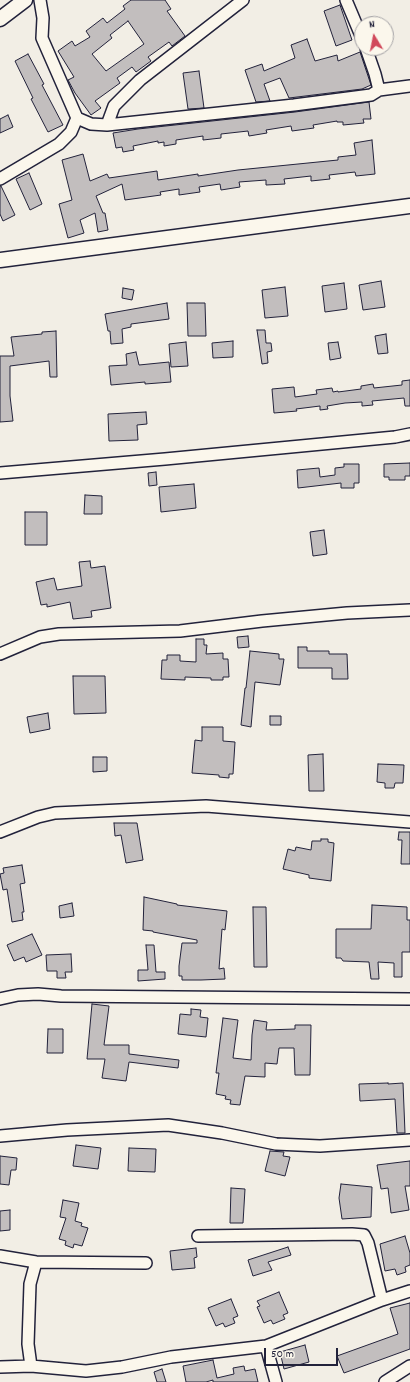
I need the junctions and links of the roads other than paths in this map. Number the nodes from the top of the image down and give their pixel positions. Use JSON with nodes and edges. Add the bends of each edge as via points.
{"nodes":[{"id":1,"x":26,"y":0,"type":"edge"},
{"id":2,"x":40,"y":0,"type":"edge"},
{"id":3,"x":243,"y":0,"type":"edge"},
{"id":4,"x":346,"y":0,"type":"edge"},
{"id":5,"x":0,"y":19,"type":"edge"},
{"id":6,"x":354,"y":19,"type":"edge"},
{"id":7,"x":369,"y":56,"type":"edge"},
{"id":8,"x":410,"y":86,"type":"edge"},
{"id":9,"x":379,"y":90,"type":"junction"},
{"id":10,"x":77,"y":118,"type":"junction"},
{"id":11,"x":107,"y":125,"type":"junction"},
{"id":12,"x":0,"y":179,"type":"edge"},
{"id":13,"x":410,"y":206,"type":"edge"},
{"id":14,"x":0,"y":260,"type":"edge"},
{"id":15,"x":410,"y":434,"type":"edge"},
{"id":16,"x":0,"y":473,"type":"edge"},
{"id":17,"x":410,"y":610,"type":"edge"},
{"id":18,"x":0,"y":654,"type":"edge"},
{"id":19,"x":410,"y":822,"type":"edge"},
{"id":20,"x":0,"y":832,"type":"edge"},
{"id":21,"x":410,"y":998,"type":"edge"},
{"id":22,"x":0,"y":999,"type":"edge"},
{"id":23,"x":0,"y":1136,"type":"edge"},
{"id":24,"x":410,"y":1140,"type":"edge"},
{"id":25,"x":198,"y":1236,"type":"dead end"},
{"id":26,"x":0,"y":1256,"type":"edge"},
{"id":27,"x":36,"y":1262,"type":"junction"},
{"id":28,"x":146,"y":1263,"type":"dead end"},
{"id":29,"x":410,"y":1291,"type":"edge"},
{"id":30,"x":382,"y":1300,"type":"junction"},
{"id":31,"x":266,"y":1346,"type":"junction"},
{"id":32,"x":30,"y":1366,"type":"junction"},
{"id":33,"x":410,"y":1366,"type":"edge"},
{"id":34,"x":0,"y":1367,"type":"edge"},
{"id":35,"x":276,"y":1382,"type":"edge"},
{"id":36,"x":385,"y":1382,"type":"edge"}],
"edges":[{"from":1,"to":5,"type":"street"},
{"from":2,"to":10,"type":"street","via":[[43,18],[42,38]]},
{"from":3,"to":11,"type":"street","via":[[136,84],[114,106]]},
{"from":4,"to":6,"type":"street"},
{"from":7,"to":9,"type":"street"},
{"from":8,"to":9,"type":"street"},
{"from":9,"to":11,"type":"street","via":[[371,95]]},
{"from":10,"to":11,"type":"street","via":[[91,124]]},
{"from":10,"to":12,"type":"street","via":[[71,132],[60,144]]},
{"from":13,"to":14,"type":"street"},
{"from":15,"to":16,"type":"street"},
{"from":17,"to":18,"type":"street","via":[[332,614],[180,631],[58,634],[40,638]]},
{"from":19,"to":20,"type":"street","via":[[206,806],[55,813]]},
{"from":21,"to":22,"type":"street","via":[[38,994]]},
{"from":23,"to":24,"type":"street","via":[[168,1125],[276,1144],[320,1146]]},
{"from":25,"to":30,"type":"street","via":[[364,1235]]},
{"from":26,"to":27,"type":"street"},
{"from":27,"to":28,"type":"street"},
{"from":27,"to":32,"type":"street","via":[[30,1284]]},
{"from":29,"to":30,"type":"street"},
{"from":30,"to":31,"type":"street"},
{"from":31,"to":32,"type":"street","via":[[171,1357],[86,1371]]},
{"from":31,"to":35,"type":"street"},
{"from":32,"to":34,"type":"street"},
{"from":33,"to":36,"type":"street"}]}
